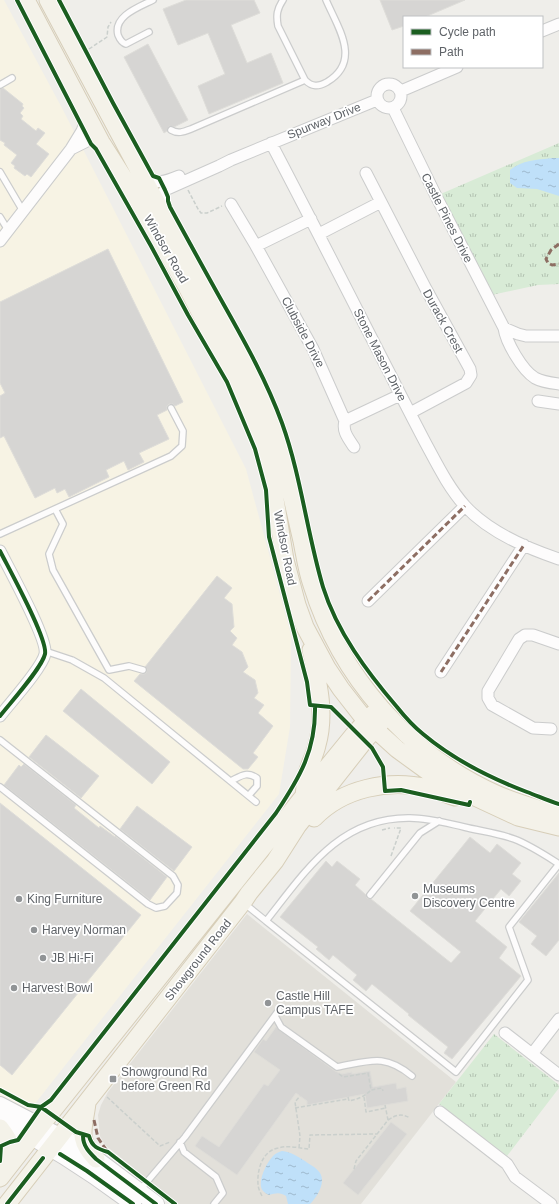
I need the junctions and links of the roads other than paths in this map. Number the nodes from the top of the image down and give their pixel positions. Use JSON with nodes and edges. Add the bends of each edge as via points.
{"nodes":[{"id":1,"x":26,"y":0,"type":"edge"},
{"id":2,"x":48,"y":0,"type":"edge"},
{"id":3,"x":153,"y":0,"type":"edge"},
{"id":4,"x":283,"y":0,"type":"edge"},
{"id":5,"x":326,"y":0,"type":"edge"},
{"id":6,"x":559,"y":24,"type":"edge"},
{"id":7,"x":543,"y":31,"type":"edge"},
{"id":8,"x":149,"y":32,"type":"dead end"},
{"id":9,"x":455,"y":68,"type":"edge"},
{"id":10,"x":12,"y":78,"type":"dead end"},
{"id":11,"x":304,"y":80,"type":"junction"},
{"id":12,"x":0,"y":85,"type":"edge"},
{"id":13,"x":400,"y":91,"type":"junction"},
{"id":14,"x":378,"y":100,"type":"junction"},
{"id":15,"x":393,"y":108,"type":"junction"},
{"id":16,"x":88,"y":116,"type":"junction"},
{"id":17,"x":171,"y":130,"type":"dead end"},
{"id":18,"x":101,"y":142,"type":"junction"},
{"id":19,"x":271,"y":143,"type":"junction"},
{"id":20,"x":71,"y":149,"type":"junction"},
{"id":21,"x":231,"y":160,"type":"junction"},
{"id":22,"x":0,"y":172,"type":"edge"},
{"id":23,"x":366,"y":173,"type":"dead end"},
{"id":24,"x":143,"y":178,"type":"junction"},
{"id":25,"x":381,"y":202,"type":"junction"},
{"id":26,"x":231,"y":204,"type":"road end"},
{"id":27,"x":159,"y":206,"type":"junction"},
{"id":28,"x":23,"y":211,"type":"junction"},
{"id":29,"x":0,"y":217,"type":"edge"},
{"id":30,"x":311,"y":219,"type":"junction"},
{"id":31,"x":8,"y":230,"type":"junction"},
{"id":32,"x":319,"y":234,"type":"junction"},
{"id":33,"x":0,"y":241,"type":"edge"},
{"id":34,"x":256,"y":246,"type":"junction"},
{"id":35,"x":504,"y":328,"type":"junction"},
{"id":36,"x":559,"y":336,"type":"edge"},
{"id":37,"x":559,"y":384,"type":"edge"},
{"id":38,"x":400,"y":395,"type":"junction"},
{"id":39,"x":538,"y":401,"type":"dead end"},
{"id":40,"x":559,"y":404,"type":"edge"},
{"id":41,"x":172,"y":408,"type":"dead end"},
{"id":42,"x":410,"y":413,"type":"junction"},
{"id":43,"x":345,"y":421,"type":"junction"},
{"id":44,"x":354,"y":447,"type":"dead end"},
{"id":45,"x":466,"y":506,"type":"junction"},
{"id":46,"x":55,"y":509,"type":"junction"},
{"id":47,"x":0,"y":534,"type":"edge"},
{"id":48,"x":524,"y":545,"type":"junction"},
{"id":49,"x":0,"y":551,"type":"edge"},
{"id":50,"x":559,"y":559,"type":"edge"},
{"id":51,"x":368,"y":601,"type":"dead end"},
{"id":52,"x":305,"y":627,"type":"junction"},
{"id":53,"x":559,"y":644,"type":"edge"},
{"id":54,"x":45,"y":651,"type":"junction"},
{"id":55,"x":143,"y":670,"type":"dead end"},
{"id":56,"x":441,"y":672,"type":"dead end"},
{"id":57,"x":384,"y":711,"type":"junction"},
{"id":58,"x":0,"y":716,"type":"edge"},
{"id":59,"x":370,"y":725,"type":"junction"},
{"id":60,"x":551,"y":729,"type":"dead end"},
{"id":61,"x":0,"y":740,"type":"edge"},
{"id":62,"x":231,"y":781,"type":"junction"},
{"id":63,"x":0,"y":787,"type":"edge"},
{"id":64,"x":249,"y":796,"type":"junction"},
{"id":65,"x":304,"y":796,"type":"junction"},
{"id":66,"x":256,"y":802,"type":"dead end"},
{"id":67,"x":559,"y":815,"type":"edge"},
{"id":68,"x":518,"y":817,"type":"junction"},
{"id":69,"x":439,"y":821,"type":"junction"},
{"id":70,"x":559,"y":827,"type":"edge"},
{"id":71,"x":275,"y":861,"type":"junction"},
{"id":72,"x":370,"y":895,"type":"dead end"},
{"id":73,"x":243,"y":902,"type":"junction"},
{"id":74,"x":266,"y":921,"type":"junction"},
{"id":75,"x":279,"y":1010,"type":"dead end"},
{"id":76,"x":275,"y":1016,"type":"junction"},
{"id":77,"x":559,"y":1019,"type":"edge"},
{"id":78,"x":505,"y":1032,"type":"dead end"},
{"id":79,"x":532,"y":1054,"type":"junction"},
{"id":80,"x":559,"y":1075,"type":"edge"},
{"id":81,"x":412,"y":1076,"type":"dead end"},
{"id":82,"x":87,"y":1103,"type":"junction"},
{"id":83,"x":0,"y":1105,"type":"edge"},
{"id":84,"x":440,"y":1112,"type":"dead end"},
{"id":85,"x":0,"y":1120,"type":"edge"},
{"id":86,"x":0,"y":1128,"type":"edge"},
{"id":87,"x":36,"y":1132,"type":"junction"},
{"id":88,"x":180,"y":1142,"type":"junction"},
{"id":89,"x":55,"y":1143,"type":"junction"},
{"id":90,"x":96,"y":1159,"type":"junction"},
{"id":91,"x":4,"y":1172,"type":"edge"},
{"id":92,"x":136,"y":1198,"type":"edge"},
{"id":93,"x":7,"y":1204,"type":"edge"},
{"id":94,"x":156,"y":1204,"type":"edge"},
{"id":95,"x":214,"y":1204,"type":"edge"},
{"id":96,"x":551,"y":1204,"type":"edge"}],
"edges":[{"from":1,"to":16,"type":"main road","name":"Windsor Road"},
{"from":2,"to":24,"type":"main road","name":"Windsor Road"},
{"from":3,"to":8,"type":"lane","via":[[123,18],[117,28],[119,39],[126,44]]},
{"from":4,"to":11,"type":"lane","via":[[276,17],[278,26]]},
{"from":5,"to":11,"type":"lane","via":[[345,48],[345,64],[334,78],[323,84],[314,87]]},
{"from":6,"to":7,"type":"street"},
{"from":9,"to":13,"type":"street"},
{"from":10,"to":12,"type":"lane"},
{"from":11,"to":17,"type":"lane","via":[[191,130],[181,133]]},
{"from":13,"to":14,"type":"street","via":[[391,84],[383,85],[378,91]]},
{"from":13,"to":15,"type":"street","via":[[401,99]]},
{"from":14,"to":15,"type":"street","via":[[380,105]]},
{"from":14,"to":19,"type":"street","name":"Spurway Drive"},
{"from":15,"to":35,"type":"street","name":"Castle Pines Drive"},
{"from":16,"to":18,"type":"main road","name":"Windsor Road"},
{"from":16,"to":20,"type":"street"},
{"from":18,"to":20,"type":"street","via":[[89,140]]},
{"from":18,"to":52,"type":"main road","name":"Windsor Road","via":[[139,202],[187,287],[252,413],[272,481],[291,585]]},
{"from":19,"to":21,"type":"street"},
{"from":19,"to":30,"type":"street","name":"Stone Mason Drive"},
{"from":20,"to":28,"type":"street"},
{"from":21,"to":24,"type":"street","via":[[214,162],[161,182]]},
{"from":21,"to":27,"type":"street","via":[[165,190]]},
{"from":22,"to":28,"type":"lane"},
{"from":23,"to":25,"type":"street","name":"Durack Crest"},
{"from":24,"to":27,"type":"main road","name":"Windsor Road"},
{"from":25,"to":32,"type":"street"},
{"from":25,"to":42,"type":"street","name":"Durack Crest","via":[[471,375],[466,383]]},
{"from":26,"to":34,"type":"street","name":"Clubside Drive"},
{"from":27,"to":57,"type":"main road","name":"Windsor Road","via":[[265,404],[277,439],[308,571],[321,610],[339,649],[359,681]]},
{"from":28,"to":31,"type":"street"},
{"from":29,"to":31,"type":"lane"},
{"from":30,"to":32,"type":"street","name":"Stone Mason Drive"},
{"from":30,"to":34,"type":"street"},
{"from":31,"to":33,"type":"street"},
{"from":32,"to":38,"type":"street","name":"Stone Mason Drive"},
{"from":34,"to":43,"type":"street","name":"Clubside Drive","via":[[313,349]]},
{"from":35,"to":36,"type":"street","via":[[526,336]]},
{"from":35,"to":37,"type":"street","name":"Castle Pines Drive","via":[[520,362],[529,374],[540,380]]},
{"from":38,"to":42,"type":"street","name":"Stone Mason Drive"},
{"from":38,"to":43,"type":"street"},
{"from":39,"to":40,"type":"street"},
{"from":41,"to":46,"type":"lane","via":[[183,431],[182,446],[171,456]]},
{"from":42,"to":45,"type":"street","name":"Stone Mason Drive","via":[[439,470]]},
{"from":43,"to":44,"type":"street","name":"Clubside Drive","via":[[343,426]]},
{"from":45,"to":48,"type":"street","name":"Stone Mason Drive","via":[[481,521]]},
{"from":45,"to":51,"type":"street"},
{"from":46,"to":47,"type":"lane"},
{"from":46,"to":55,"type":"lane","via":[[63,524],[49,554],[53,570],[109,670],[129,666]]},
{"from":48,"to":50,"type":"street","name":"Stone Mason Drive"},
{"from":48,"to":56,"type":"street"},
{"from":49,"to":54,"type":"street","via":[[40,632]]},
{"from":52,"to":59,"type":"main road","name":"Windsor Road","via":[[327,668]]},
{"from":52,"to":65,"type":"main road","via":[[321,706],[318,745],[306,775]]},
{"from":53,"to":60,"type":"street","via":[[525,635],[488,691],[488,698],[492,704],[533,728]]},
{"from":54,"to":58,"type":"street","via":[[43,661]]},
{"from":54,"to":62,"type":"lane","via":[[72,660],[104,678]]},
{"from":57,"to":59,"type":"main road","name":"Showground Road"},
{"from":57,"to":67,"type":"main road","name":"Windsor Road","via":[[434,756],[476,784],[507,799]]},
{"from":59,"to":65,"type":"main road","name":"Showground Road"},
{"from":59,"to":68,"type":"main road","name":"Windsor Road","via":[[410,760],[447,784]]},
{"from":59,"to":71,"type":"main road","name":"Showground Road"},
{"from":61,"to":63,"type":"lane","via":[[173,876],[178,885],[178,893],[165,906],[156,908],[148,904]]},
{"from":62,"to":64,"type":"lane"},
{"from":62,"to":64,"type":"lane","via":[[251,774],[257,778],[257,786]]},
{"from":64,"to":66,"type":"lane"},
{"from":65,"to":87,"type":"main road","name":"Showground Road"},
{"from":68,"to":70,"type":"main road","name":"Windsor Road"},
{"from":68,"to":71,"type":"main road","via":[[429,788],[368,788],[331,802]]},
{"from":69,"to":72,"type":"lane","via":[[420,834]]},
{"from":69,"to":74,"type":"lane","via":[[396,818],[365,826],[344,837],[317,858]]},
{"from":69,"to":74,"type":"lane","via":[[514,839],[533,847],[559,864],[509,927],[528,980],[456,1072]]},
{"from":71,"to":73,"type":"main road","name":"Showground Road"},
{"from":73,"to":74,"type":"lane"},
{"from":73,"to":82,"type":"main road","name":"Showground Road"},
{"from":75,"to":76,"type":"lane"},
{"from":76,"to":81,"type":"lane","via":[[282,1027],[337,1068],[383,1060],[402,1068]]},
{"from":76,"to":88,"type":"lane"},
{"from":77,"to":79,"type":"street"},
{"from":78,"to":79,"type":"street"},
{"from":79,"to":80,"type":"street"},
{"from":82,"to":89,"type":"main road","name":"Showground Road"},
{"from":82,"to":90,"type":"main road","via":[[83,1142]]},
{"from":83,"to":87,"type":"main road"},
{"from":84,"to":96,"type":"street","via":[[507,1164],[515,1177]]},
{"from":85,"to":87,"type":"main road"},
{"from":86,"to":91,"type":"main road","via":[[11,1146]]},
{"from":87,"to":89,"type":"main road"},
{"from":87,"to":91,"type":"main road","name":"Showground Road"},
{"from":88,"to":92,"type":"lane"},
{"from":88,"to":95,"type":"lane","via":[[184,1152],[216,1177],[223,1193]]},
{"from":89,"to":90,"type":"main road"},
{"from":89,"to":92,"type":"main road","via":[[88,1171]]},
{"from":89,"to":93,"type":"main road","name":"Showground Road"},
{"from":90,"to":92,"type":"main road"},
{"from":92,"to":94,"type":"main road"}]}
